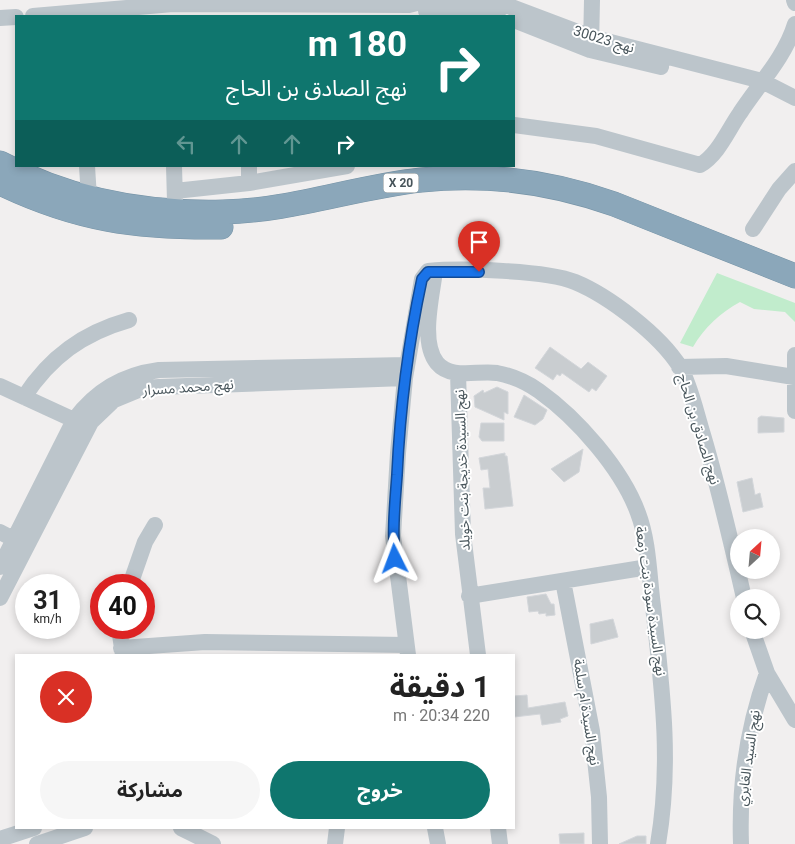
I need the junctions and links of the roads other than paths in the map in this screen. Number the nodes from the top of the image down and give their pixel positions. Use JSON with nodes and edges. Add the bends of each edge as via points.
{"nodes":[{"id":1,"x":592,"y":0,"type":"edge"},
{"id":2,"x":259,"y":2,"type":"edge"},
{"id":3,"x":427,"y":6,"type":"edge"},
{"id":4,"x":172,"y":7,"type":"edge"},
{"id":5,"x":73,"y":10,"type":"edge"},
{"id":6,"x":469,"y":10,"type":"edge"},
{"id":7,"x":508,"y":12,"type":"edge"},
{"id":8,"x":40,"y":15,"type":"edge"},
{"id":9,"x":15,"y":17,"type":"edge"},
{"id":10,"x":0,"y":18,"type":"edge"},
{"id":11,"x":795,"y":24,"type":"edge"},
{"id":12,"x":591,"y":44,"type":"junction"},
{"id":13,"x":758,"y":86,"type":"junction"},
{"id":14,"x":795,"y":98,"type":"edge"},
{"id":15,"x":795,"y":110,"type":"edge"},
{"id":16,"x":515,"y":125,"type":"edge"},
{"id":17,"x":1,"y":167,"type":"edge"},
{"id":18,"x":87,"y":167,"type":"edge"},
{"id":19,"x":174,"y":167,"type":"edge"},
{"id":20,"x":249,"y":167,"type":"edge"},
{"id":21,"x":328,"y":168,"type":"edge"},
{"id":22,"x":795,"y":170,"type":"edge"},
{"id":23,"x":249,"y":183,"type":"junction"},
{"id":24,"x":90,"y":198,"type":"junction"},
{"id":25,"x":174,"y":210,"type":"junction"},
{"id":26,"x":753,"y":229,"type":"dead end"},
{"id":27,"x":429,"y":272,"type":"junction"},
{"id":28,"x":795,"y":276,"type":"edge"},
{"id":29,"x":795,"y":293,"type":"edge"},
{"id":30,"x":129,"y":320,"type":"dead end"},
{"id":31,"x":795,"y":355,"type":"edge"},
{"id":32,"x":680,"y":367,"type":"junction"},
{"id":33,"x":406,"y":371,"type":"junction"},
{"id":34,"x":458,"y":373,"type":"junction"},
{"id":35,"x":794,"y":377,"type":"edge"},
{"id":36,"x":0,"y":386,"type":"edge"},
{"id":37,"x":24,"y":397,"type":"junction"},
{"id":38,"x":795,"y":411,"type":"edge"},
{"id":39,"x":74,"y":420,"type":"junction"},
{"id":40,"x":154,"y":525,"type":"dead end"},
{"id":41,"x":10,"y":550,"type":"edge"},
{"id":42,"x":648,"y":567,"type":"junction"},
{"id":43,"x":134,"y":574,"type":"edge"},
{"id":44,"x":563,"y":581,"type":"junction"},
{"id":45,"x":742,"y":589,"type":"edge"},
{"id":46,"x":469,"y":596,"type":"junction"},
{"id":47,"x":0,"y":598,"type":"edge"},
{"id":48,"x":120,"y":639,"type":"edge"},
{"id":49,"x":755,"y":639,"type":"edge"},
{"id":50,"x":407,"y":650,"type":"edge"},
{"id":51,"x":122,"y":652,"type":"edge"},
{"id":52,"x":478,"y":654,"type":"edge"},
{"id":53,"x":766,"y":673,"type":"junction"},
{"id":54,"x":795,"y":720,"type":"edge"},
{"id":55,"x":31,"y":829,"type":"edge"},
{"id":56,"x":82,"y":829,"type":"edge"},
{"id":57,"x":183,"y":829,"type":"edge"},
{"id":58,"x":336,"y":829,"type":"edge"},
{"id":59,"x":435,"y":829,"type":"edge"},
{"id":60,"x":498,"y":829,"type":"edge"},
{"id":61,"x":0,"y":840,"type":"edge"},
{"id":62,"x":37,"y":844,"type":"edge"},
{"id":63,"x":213,"y":844,"type":"edge"},
{"id":64,"x":335,"y":844,"type":"edge"},
{"id":65,"x":438,"y":844,"type":"edge"},
{"id":66,"x":500,"y":844,"type":"edge"},
{"id":67,"x":600,"y":844,"type":"edge"},
{"id":68,"x":658,"y":844,"type":"edge"},
{"id":69,"x":740,"y":844,"type":"edge"}],
"edges":[{"from":1,"to":12,"type":"street"},
{"from":2,"to":3,"type":"street","name":"نهج 30023"},
{"from":2,"to":4,"type":"street","name":"نهج 30023"},
{"from":3,"to":6,"type":"street","name":"نهج 30023"},
{"from":4,"to":5,"type":"street","name":"نهج 30023"},
{"from":5,"to":8,"type":"street","name":"نهج 30023"},
{"from":6,"to":7,"type":"street","name":"نهج 30023"},
{"from":7,"to":12,"type":"street","name":"نهج 30023"},
{"from":9,"to":10,"type":"street"},
{"from":11,"to":13,"type":"street","via":[[784,49]]},
{"from":12,"to":13,"type":"street","name":"نهج 30023"},
{"from":13,"to":14,"type":"street","name":"نهج 30023"},
{"from":13,"to":15,"type":"street","name":"نهج 30023"},
{"from":13,"to":16,"type":"street","via":[[706,162],[700,165],[596,136]]},
{"from":17,"to":24,"type":"highway","number":"X 20","via":[[56,189]]},
{"from":17,"to":25,"type":"highway","number":"X 20","via":[[50,205],[78,213],[143,226]]},
{"from":18,"to":24,"type":"street"},
{"from":19,"to":25,"type":"street"},
{"from":20,"to":23,"type":"street"},
{"from":21,"to":23,"type":"street"},
{"from":22,"to":26,"type":"street"},
{"from":23,"to":25,"type":"street"},
{"from":24,"to":25,"type":"highway","number":"X 20","via":[[120,205]]},
{"from":25,"to":28,"type":"highway","number":"X 20","via":[[223,212],[257,209],[420,180],[501,178],[587,194]]},
{"from":25,"to":29,"type":"highway","number":"X 20","via":[[226,227],[424,196],[500,195],[540,200],[611,219]]},
{"from":27,"to":32,"type":"street","name":"نهج الصادق بن الحاج","via":[[515,272],[573,281],[597,293],[654,336]]},
{"from":27,"to":33,"type":"street","via":[[416,306]]},
{"from":27,"to":34,"type":"street","name":"نهج السيدة خديجة بنت خويلد","via":[[428,346],[437,363],[446,371]]},
{"from":30,"to":37,"type":"street","via":[[107,326],[68,347],[46,368]]},
{"from":31,"to":35,"type":"street"},
{"from":32,"to":35,"type":"street","via":[[726,366]]},
{"from":32,"to":45,"type":"street","name":"نهج الصادق بن الحاج","via":[[709,454]]},
{"from":33,"to":39,"type":"street","name":"نهج محمد مسرار","via":[[142,372],[110,385]]},
{"from":33,"to":41,"type":"street","name":"نهج محمد مسرار","via":[[159,387],[128,393],[114,400],[91,422]]},
{"from":33,"to":50,"type":"street","via":[[393,536]]},
{"from":34,"to":42,"type":"street","name":"نهج السيدة سودة بنت زمعة","via":[[495,372],[514,377],[539,391],[579,427],[630,494],[643,530]]},
{"from":34,"to":46,"type":"street","name":"نهج السيدة خديجة بنت خويلد","via":[[460,500]]},
{"from":35,"to":38,"type":"street"},
{"from":36,"to":37,"type":"street"},
{"from":37,"to":39,"type":"street"},
{"from":39,"to":41,"type":"street","name":"نهج محمد مسرار"},
{"from":40,"to":43,"type":"street"},
{"from":41,"to":47,"type":"street","name":"نهج محمد مسرار"},
{"from":42,"to":44,"type":"street"},
{"from":42,"to":68,"type":"street","name":"نهج السيدة سودة بنت زمعة","via":[[667,748]]},
{"from":44,"to":46,"type":"street"},
{"from":44,"to":67,"type":"street","name":"نهج السيدة ام سلمة","via":[[592,731]]},
{"from":46,"to":52,"type":"street","name":"نهج السيدة خديجة بنت خويلد"},
{"from":48,"to":51,"type":"street"},
{"from":49,"to":53,"type":"street"},
{"from":50,"to":51,"type":"street","via":[[205,642]]},
{"from":53,"to":54,"type":"street"},
{"from":53,"to":69,"type":"street","name":"نهج السيد الغابري","via":[[750,730],[741,797]]},
{"from":55,"to":61,"type":"street"},
{"from":56,"to":62,"type":"street"},
{"from":57,"to":63,"type":"street"},
{"from":58,"to":64,"type":"street"},
{"from":59,"to":65,"type":"street"},
{"from":60,"to":66,"type":"street"}]}
